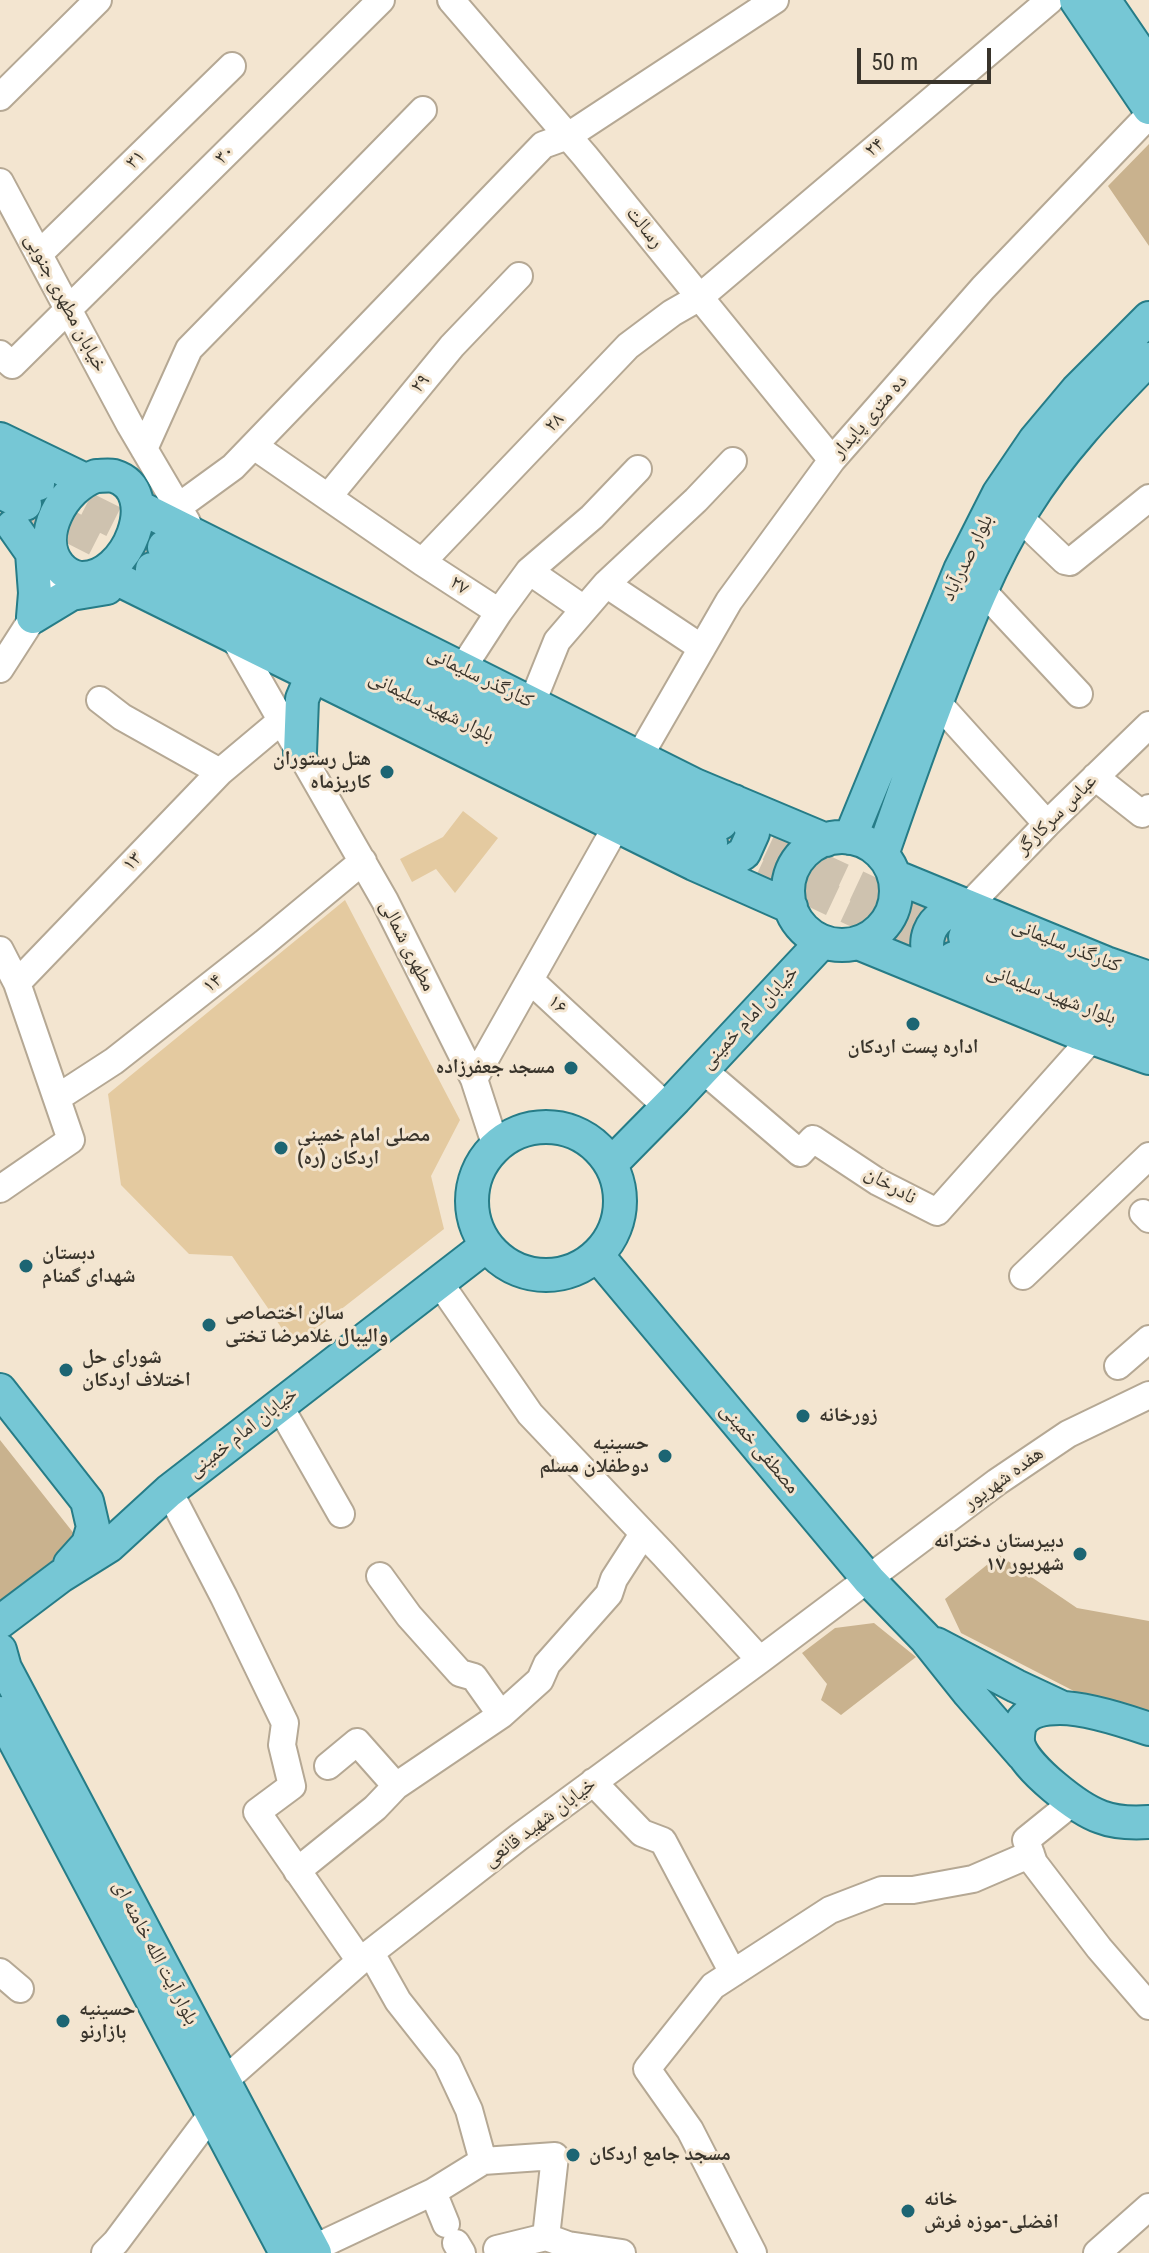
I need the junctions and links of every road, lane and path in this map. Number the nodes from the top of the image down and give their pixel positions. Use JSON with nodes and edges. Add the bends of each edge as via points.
{"nodes":[{"id":1,"x":98,"y":0,"type":"edge"},
{"id":2,"x":381,"y":0,"type":"edge"},
{"id":3,"x":451,"y":0,"type":"edge"},
{"id":4,"x":775,"y":0,"type":"edge"},
{"id":5,"x":1050,"y":0,"type":"edge"},
{"id":6,"x":1076,"y":0,"type":"edge"},
{"id":7,"x":1104,"y":0,"type":"edge"},
{"id":8,"x":1144,"y":49,"type":"edge"},
{"id":9,"x":232,"y":66,"type":"dead end"},
{"id":10,"x":0,"y":97,"type":"edge"},
{"id":11,"x":1149,"y":108,"type":"edge"},
{"id":12,"x":423,"y":110,"type":"dead end"},
{"id":13,"x":1149,"y":115,"type":"edge"},
{"id":14,"x":568,"y":136,"type":"junction"},
{"id":15,"x":0,"y":182,"type":"edge"},
{"id":16,"x":39,"y":254,"type":"junction"},
{"id":17,"x":519,"y":276,"type":"dead end"},
{"id":18,"x":700,"y":297,"type":"junction"},
{"id":19,"x":69,"y":311,"type":"junction"},
{"id":20,"x":1149,"y":318,"type":"edge"},
{"id":21,"x":0,"y":354,"type":"edge"},
{"id":22,"x":1149,"y":359,"type":"edge"},
{"id":23,"x":130,"y":425,"type":"junction"},
{"id":24,"x":0,"y":439,"type":"edge"},
{"id":25,"x":254,"y":446,"type":"junction"},
{"id":26,"x":144,"y":449,"type":"junction"},
{"id":27,"x":832,"y":460,"type":"junction"},
{"id":28,"x":733,"y":461,"type":"dead end"},
{"id":29,"x":0,"y":465,"type":"edge"},
{"id":30,"x":638,"y":469,"type":"dead end"},
{"id":31,"x":85,"y":480,"type":"junction"},
{"id":32,"x":132,"y":495,"type":"junction"},
{"id":33,"x":328,"y":497,"type":"junction"},
{"id":34,"x":1149,"y":498,"type":"edge"},
{"id":35,"x":15,"y":505,"type":"edge"},
{"id":36,"x":178,"y":507,"type":"junction"},
{"id":37,"x":1019,"y":517,"type":"junction"},
{"id":38,"x":195,"y":536,"type":"junction"},
{"id":39,"x":56,"y":557,"type":"junction"},
{"id":40,"x":422,"y":562,"type":"junction"},
{"id":41,"x":138,"y":569,"type":"junction"},
{"id":42,"x":529,"y":571,"type":"junction"},
{"id":43,"x":606,"y":584,"type":"junction"},
{"id":44,"x":981,"y":589,"type":"junction"},
{"id":45,"x":584,"y":609,"type":"junction"},
{"id":46,"x":499,"y":612,"type":"junction"},
{"id":47,"x":33,"y":617,"type":"junction"},
{"id":48,"x":233,"y":636,"type":"junction"},
{"id":49,"x":702,"y":648,"type":"junction"},
{"id":50,"x":0,"y":669,"type":"edge"},
{"id":51,"x":462,"y":669,"type":"junction"},
{"id":52,"x":312,"y":675,"type":"junction"},
{"id":53,"x":1079,"y":694,"type":"dead end"},
{"id":54,"x":100,"y":700,"type":"dead end"},
{"id":55,"x":937,"y":702,"type":"junction"},
{"id":56,"x":532,"y":703,"type":"junction"},
{"id":57,"x":282,"y":720,"type":"junction"},
{"id":58,"x":1149,"y":725,"type":"edge"},
{"id":59,"x":300,"y":753,"type":"junction"},
{"id":60,"x":639,"y":757,"type":"junction"},
{"id":61,"x":220,"y":772,"type":"junction"},
{"id":62,"x":1095,"y":777,"type":"junction"},
{"id":63,"x":1149,"y":808,"type":"edge"},
{"id":64,"x":1047,"y":824,"type":"junction"},
{"id":65,"x":617,"y":825,"type":"junction"},
{"id":66,"x":715,"y":833,"type":"junction"},
{"id":67,"x":838,"y":839,"type":"junction"},
{"id":68,"x":363,"y":861,"type":"junction"},
{"id":69,"x":888,"y":865,"type":"junction"},
{"id":70,"x":791,"y":907,"type":"junction"},
{"id":71,"x":822,"y":942,"type":"junction"},
{"id":72,"x":858,"y":943,"type":"junction"},
{"id":73,"x":957,"y":945,"type":"junction"},
{"id":74,"x":0,"y":950,"type":"edge"},
{"id":75,"x":1149,"y":978,"type":"edge"},
{"id":76,"x":530,"y":980,"type":"junction"},
{"id":77,"x":17,"y":983,"type":"junction"},
{"id":78,"x":1149,"y":1006,"type":"edge"},
{"id":79,"x":1149,"y":1030,"type":"edge"},
{"id":80,"x":1092,"y":1038,"type":"junction"},
{"id":81,"x":1149,"y":1058,"type":"edge"},
{"id":82,"x":702,"y":1069,"type":"junction"},
{"id":83,"x":474,"y":1079,"type":"junction"},
{"id":84,"x":57,"y":1098,"type":"junction"},
{"id":85,"x":667,"y":1107,"type":"junction"},
{"id":86,"x":496,"y":1147,"type":"junction"},
{"id":87,"x":1149,"y":1156,"type":"edge"},
{"id":88,"x":611,"y":1164,"type":"junction"},
{"id":89,"x":0,"y":1189,"type":"edge"},
{"id":90,"x":486,"y":1246,"type":"junction"},
{"id":91,"x":597,"y":1255,"type":"junction"},
{"id":92,"x":1023,"y":1276,"type":"dead end"},
{"id":93,"x":439,"y":1282,"type":"junction"},
{"id":94,"x":1149,"y":1339,"type":"edge"},
{"id":95,"x":1118,"y":1366,"type":"dead end"},
{"id":96,"x":0,"y":1390,"type":"edge"},
{"id":97,"x":1149,"y":1395,"type":"edge"},
{"id":98,"x":279,"y":1405,"type":"junction"},
{"id":99,"x":163,"y":1496,"type":"junction"},
{"id":100,"x":87,"y":1501,"type":"junction"},
{"id":101,"x":341,"y":1514,"type":"dead end"},
{"id":102,"x":643,"y":1534,"type":"junction"},
{"id":103,"x":61,"y":1576,"type":"junction"},
{"id":104,"x":380,"y":1576,"type":"dead end"},
{"id":105,"x":869,"y":1580,"type":"junction"},
{"id":106,"x":0,"y":1622,"type":"edge"},
{"id":107,"x":926,"y":1639,"type":"junction"},
{"id":108,"x":0,"y":1650,"type":"edge"},
{"id":109,"x":760,"y":1660,"type":"junction"},
{"id":110,"x":1063,"y":1708,"type":"junction"},
{"id":111,"x":0,"y":1713,"type":"edge"},
{"id":112,"x":501,"y":1715,"type":"junction"},
{"id":113,"x":1149,"y":1729,"type":"edge"},
{"id":114,"x":1023,"y":1755,"type":"junction"},
{"id":115,"x":328,"y":1766,"type":"dead end"},
{"id":116,"x":593,"y":1782,"type":"junction"},
{"id":117,"x":396,"y":1786,"type":"junction"},
{"id":118,"x":1073,"y":1802,"type":"junction"},
{"id":119,"x":1149,"y":1822,"type":"edge"},
{"id":120,"x":1031,"y":1854,"type":"junction"},
{"id":121,"x":297,"y":1871,"type":"junction"},
{"id":122,"x":365,"y":1957,"type":"junction"},
{"id":123,"x":733,"y":1973,"type":"junction"},
{"id":124,"x":1149,"y":2006,"type":"edge"},
{"id":125,"x":223,"y":2082,"type":"junction"},
{"id":126,"x":211,"y":2115,"type":"junction"},
{"id":127,"x":483,"y":2161,"type":"junction"},
{"id":128,"x":433,"y":2192,"type":"junction"},
{"id":129,"x":1149,"y":2207,"type":"edge"},
{"id":130,"x":546,"y":2237,"type":"junction"},
{"id":131,"x":455,"y":2240,"type":"edge"},
{"id":132,"x":1106,"y":2246,"type":"edge"},
{"id":133,"x":116,"y":2249,"type":"edge"},
{"id":134,"x":304,"y":2252,"type":"edge"},
{"id":135,"x":493,"y":2252,"type":"edge"},
{"id":136,"x":622,"y":2253,"type":"edge"},
{"id":137,"x":753,"y":2253,"type":"edge"}],
"edges":[{"from":1,"to":10,"type":"street"},
{"from":2,"to":19,"type":"street","name":"۳۰"},
{"from":3,"to":14,"type":"street","name":"رسالت"},
{"from":4,"to":14,"type":"street"},
{"from":5,"to":18,"type":"street","name":"۲۴"},
{"from":6,"to":11,"type":"main road"},
{"from":7,"to":8,"type":"main road"},
{"from":9,"to":16,"type":"street","name":"۳۱"},
{"from":12,"to":26,"type":"street","via":[[189,349]]},
{"from":13,"to":27,"type":"street","name":"ده متری پایدار","via":[[983,288]]},
{"from":14,"to":18,"type":"street","name":"رسالت"},
{"from":14,"to":25,"type":"street","via":[[543,145]]},
{"from":15,"to":16,"type":"street","name":"خیابان مطهری جنوبی"},
{"from":16,"to":19,"type":"street","name":"خیابان مطهری جنوبی"},
{"from":17,"to":33,"type":"street","name":"۲۹","via":[[452,346]]},
{"from":18,"to":27,"type":"street","name":"رسالت"},
{"from":18,"to":40,"type":"street","name":"۲۸","via":[[628,346]]},
{"from":19,"to":21,"type":"street","name":"۳۰","via":[[12,365]]},
{"from":19,"to":23,"type":"street","name":"خیابان مطهری جنوبی"},
{"from":20,"to":67,"type":"main road","name":"بلوار صدرآباد","via":[[1077,390],[999,493]]},
{"from":22,"to":37,"type":"main road","name":"بلوار صدرآباد","via":[[1059,457]]},
{"from":23,"to":26,"type":"street","name":"خیابان مطهری جنوبی"},
{"from":23,"to":32,"type":"street"},
{"from":24,"to":31,"type":"main road"},
{"from":25,"to":33,"type":"street","name":"۲۷"},
{"from":25,"to":36,"type":"street"},
{"from":26,"to":36,"type":"street","name":"خیابان مطهری جنوبی"},
{"from":27,"to":49,"type":"street","name":"ده متری پایدار","via":[[729,601]]},
{"from":28,"to":43,"type":"street"},
{"from":29,"to":35,"type":"main road"},
{"from":30,"to":42,"type":"street"},
{"from":31,"to":32,"type":"main road","via":[[113,476]]},
{"from":31,"to":39,"type":"main road","via":[[52,524]]},
{"from":32,"to":38,"type":"main road","name":"کنارگذر سلیمانی"},
{"from":32,"to":41,"type":"main road","via":[[137,526],[120,558]]},
{"from":33,"to":40,"type":"street","name":"۲۷"},
{"from":34,"to":37,"type":"street","via":[[1070,562]]},
{"from":35,"to":39,"type":"main road"},
{"from":35,"to":47,"type":"main road","via":[[32,553]]},
{"from":36,"to":38,"type":"street","name":"خیابان مطهری جنوبی"},
{"from":37,"to":44,"type":"main road","name":"بلوار صدرآباد"},
{"from":38,"to":51,"type":"main road","name":"کنارگذر سلیمانی"},
{"from":39,"to":41,"type":"main road","via":[[75,578]]},
{"from":39,"to":47,"type":"street"},
{"from":40,"to":46,"type":"street","name":"۲۷"},
{"from":41,"to":47,"type":"main road","via":[[71,594]]},
{"from":41,"to":48,"type":"main road","name":"کنارگذر سلیمانی"},
{"from":41,"to":66,"type":"main road","name":"بلوار شهید سلیمانی"},
{"from":42,"to":45,"type":"street"},
{"from":42,"to":46,"type":"street"},
{"from":43,"to":45,"type":"street"},
{"from":43,"to":49,"type":"street"},
{"from":44,"to":53,"type":"street"},
{"from":44,"to":55,"type":"main road","name":"بلوار صدرآباد"},
{"from":45,"to":56,"type":"street","via":[[557,641]]},
{"from":46,"to":51,"type":"street"},
{"from":47,"to":50,"type":"street"},
{"from":48,"to":52,"type":"main road","name":"کنارگذر سلیمانی"},
{"from":48,"to":57,"type":"street","name":"مطهری شمالی"},
{"from":49,"to":60,"type":"street","name":"ده متری پایدار"},
{"from":51,"to":56,"type":"main road","name":"کنارگذر سلیمانی"},
{"from":52,"to":59,"type":"main road","via":[[302,699]]},
{"from":52,"to":65,"type":"main road","name":"کنارگذر سلیمانی"},
{"from":54,"to":61,"type":"street"},
{"from":55,"to":64,"type":"street"},
{"from":55,"to":69,"type":"main road","name":"بلوار صدرآباد"},
{"from":56,"to":60,"type":"main road","name":"کنارگذر سلیمانی"},
{"from":57,"to":59,"type":"street","name":"مطهری شمالی"},
{"from":57,"to":61,"type":"street","name":"۱۳"},
{"from":58,"to":62,"type":"street","name":"عباس سرکارگر"},
{"from":59,"to":68,"type":"street","name":"مطهری شمالی"},
{"from":60,"to":66,"type":"main road","name":"کنارگذر سلیمانی"},
{"from":61,"to":77,"type":"street","name":"۱۳"},
{"from":62,"to":63,"type":"street","via":[[1142,814]]},
{"from":62,"to":64,"type":"street","name":"عباس سرکارگر"},
{"from":64,"to":73,"type":"street","name":"عباس سرکارگر"},
{"from":65,"to":66,"type":"main road","name":"کنارگذر سلیمانی"},
{"from":65,"to":76,"type":"street"},
{"from":66,"to":67,"type":"main road","name":"کنارگذر سلیمانی"},
{"from":66,"to":70,"type":"main road","name":"کنارگذر سلیمانی"},
{"from":67,"to":69,"type":"main road","via":[[868,844]]},
{"from":67,"to":70,"type":"main road","via":[[810,848],[797,861],[790,878]]},
{"from":68,"to":83,"type":"street","name":"مطهری شمالی"},
{"from":68,"to":84,"type":"street","name":"۱۴","via":[[114,1061]]},
{"from":69,"to":72,"type":"main road","via":[[896,892],[893,909],[885,924]]},
{"from":69,"to":73,"type":"main road","name":"کنارگذر سلیمانی"},
{"from":70,"to":71,"type":"main road","via":[[800,925]]},
{"from":71,"to":72,"type":"main road"},
{"from":71,"to":82,"type":"main road","name":"خیابان امام خمینی"},
{"from":72,"to":73,"type":"main road","name":"کنارگذر سلیمانی"},
{"from":73,"to":75,"type":"main road","name":"کنارگذر سلیمانی"},
{"from":73,"to":78,"type":"main road","name":"بلوار شهید سلیمانی"},
{"from":73,"to":79,"type":"main road","name":"بلوار شهید سلیمانی","via":[[1111,1018]]},
{"from":73,"to":80,"type":"main road","name":"کنارگذر سلیمانی"},
{"from":74,"to":77,"type":"street"},
{"from":76,"to":83,"type":"street","name":"۱۶"},
{"from":76,"to":85,"type":"street","name":"۱۶"},
{"from":77,"to":84,"type":"street"},
{"from":80,"to":81,"type":"main road","name":"کنارگذر سلیمانی"},
{"from":80,"to":82,"type":"street","name":"نادرخان","via":[[937,1212],[878,1182],[813,1139],[800,1153]]},
{"from":82,"to":85,"type":"main road","name":"خیابان امام خمینی"},
{"from":83,"to":86,"type":"street","name":"مطهری شمالی"},
{"from":84,"to":89,"type":"street","via":[[71,1140]]},
{"from":85,"to":88,"type":"main road","name":"خیابان امام خمینی"},
{"from":86,"to":88,"type":"main road","via":[[514,1134],[557,1128],[597,1146]]},
{"from":86,"to":90,"type":"main road","via":[[474,1184],[474,1216]]},
{"from":87,"to":92,"type":"street"},
{"from":88,"to":91,"type":"main road","via":[[620,1212]]},
{"from":90,"to":91,"type":"main road","via":[[504,1263],[527,1273],[552,1275],[576,1269]]},
{"from":90,"to":93,"type":"main road","name":"خیابان امام خمینی"},
{"from":91,"to":105,"type":"main road","name":"مصطفی خمینی"},
{"from":93,"to":98,"type":"main road","name":"خیابان امام خمینی"},
{"from":93,"to":102,"type":"street","via":[[530,1414]]},
{"from":94,"to":95,"type":"street"},
{"from":96,"to":100,"type":"main road"},
{"from":97,"to":105,"type":"street","name":"هفده شهریور","via":[[1068,1434]]},
{"from":98,"to":99,"type":"main road","name":"خیابان امام خمینی"},
{"from":98,"to":101,"type":"street"},
{"from":99,"to":100,"type":"main road","via":[[131,1515],[111,1513]]},
{"from":99,"to":103,"type":"main road","name":"خیابان امام خمینی","via":[[109,1546]]},
{"from":99,"to":121,"type":"street","via":[[224,1597],[285,1723],[282,1745],[292,1786],[257,1812]]},
{"from":100,"to":103,"type":"main road","via":[[93,1527],[88,1544]]},
{"from":102,"to":109,"type":"street"},
{"from":102,"to":112,"type":"street","via":[[609,1594],[547,1664],[540,1680]]},
{"from":103,"to":106,"type":"main road","name":"خیابان امام خمینی"},
{"from":104,"to":112,"type":"street","via":[[460,1673],[474,1677]]},
{"from":105,"to":107,"type":"main road","name":"مصطفی خمینی"},
{"from":105,"to":109,"type":"street","name":"خیابان شهید قانعی"},
{"from":107,"to":110,"type":"main road","name":"مصطفی خمینی"},
{"from":107,"to":114,"type":"main road","name":"مصطفی خمینی"},
{"from":108,"to":125,"type":"main road","name":"بلوار آیت الله خامنه ای"},
{"from":109,"to":116,"type":"street","name":"خیابان شهید قانعی"},
{"from":110,"to":113,"type":"main road"},
{"from":110,"to":114,"type":"main road","via":[[1022,1719],[1017,1737]]},
{"from":111,"to":126,"type":"main road","name":"بلوار آیت الله خامنه ای"},
{"from":112,"to":117,"type":"street"},
{"from":114,"to":118,"type":"main road","name":"مصطفی خمینی"},
{"from":115,"to":117,"type":"street","via":[[357,1742]]},
{"from":116,"to":122,"type":"street","name":"خیابان شهید قانعی"},
{"from":116,"to":123,"type":"street","via":[[642,1833],[663,1841]]},
{"from":117,"to":121,"type":"street"},
{"from":118,"to":119,"type":"main road","name":"مصطفی خمینی","via":[[1099,1817]]},
{"from":118,"to":120,"type":"street","via":[[1026,1840]]},
{"from":120,"to":123,"type":"street","via":[[973,1879],[882,1890],[830,1910]]},
{"from":120,"to":124,"type":"street"},
{"from":121,"to":122,"type":"street"},
{"from":122,"to":125,"type":"street","name":"خیابان شهید قانعی"},
{"from":122,"to":127,"type":"street","via":[[447,2063],[469,2110]]},
{"from":123,"to":137,"type":"street","via":[[713,1986],[647,2069],[690,2130]]},
{"from":125,"to":126,"type":"street"},
{"from":125,"to":134,"type":"main road","name":"بلوار آیت الله خامنه ای"},
{"from":126,"to":133,"type":"street"},
{"from":126,"to":134,"type":"main road","name":"بلوار آیت الله خامنه ای"},
{"from":127,"to":128,"type":"street"},
{"from":127,"to":130,"type":"street","via":[[555,2156]]},
{"from":128,"to":131,"type":"street"},
{"from":128,"to":134,"type":"street"},
{"from":129,"to":132,"type":"street"},
{"from":130,"to":135,"type":"street"},
{"from":130,"to":136,"type":"street"}]}
